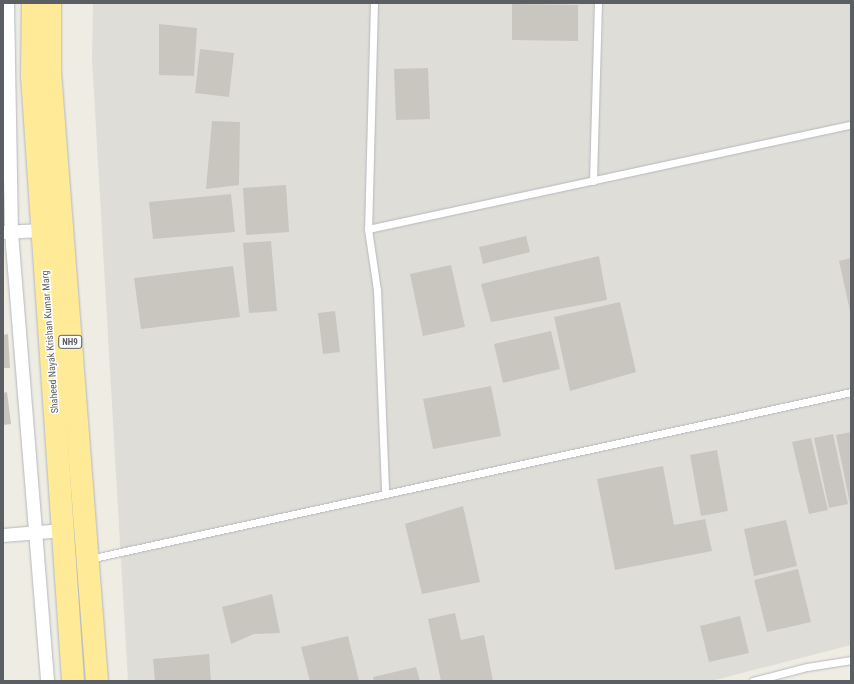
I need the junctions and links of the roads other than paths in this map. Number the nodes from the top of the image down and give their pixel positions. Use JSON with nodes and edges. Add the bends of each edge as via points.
{"nodes":[{"id":1,"x":7,"y":3,"type":"edge"},
{"id":2,"x":32,"y":3,"type":"edge"},
{"id":3,"x":50,"y":3,"type":"edge"},
{"id":4,"x":374,"y":3,"type":"edge"},
{"id":5,"x":598,"y":3,"type":"edge"},
{"id":6,"x":851,"y":124,"type":"edge"},
{"id":7,"x":594,"y":181,"type":"junction"},
{"id":8,"x":368,"y":229,"type":"junction"},
{"id":9,"x":42,"y":230,"type":"junction"},
{"id":10,"x":7,"y":232,"type":"edge"},
{"id":11,"x":851,"y":392,"type":"edge"},
{"id":12,"x":385,"y":493,"type":"junction"},
{"id":13,"x":63,"y":530,"type":"junction"},
{"id":14,"x":37,"y":532,"type":"junction"},
{"id":15,"x":3,"y":535,"type":"edge"},
{"id":16,"x":76,"y":561,"type":"junction"},
{"id":17,"x":851,"y":660,"type":"edge"},
{"id":18,"x":47,"y":681,"type":"edge"},
{"id":19,"x":73,"y":681,"type":"edge"},
{"id":20,"x":97,"y":681,"type":"edge"},
{"id":21,"x":753,"y":681,"type":"edge"}],
"edges":[{"from":1,"to":10,"type":"street"},
{"from":2,"to":9,"type":"highway","name":"Shaheed Nayak Krishan Kumar Marg","via":[[32,76]]},
{"from":3,"to":16,"type":"highway","number":"NH9","via":[[50,72]]},
{"from":4,"to":8,"type":"lane"},
{"from":5,"to":7,"type":"lane"},
{"from":6,"to":7,"type":"lane"},
{"from":7,"to":8,"type":"lane"},
{"from":8,"to":12,"type":"lane","via":[[377,290]]},
{"from":9,"to":10,"type":"street"},
{"from":9,"to":13,"type":"highway","name":"Shaheed Nayak Krishan Kumar Marg"},
{"from":10,"to":14,"type":"street"},
{"from":11,"to":12,"type":"lane"},
{"from":12,"to":16,"type":"lane"},
{"from":13,"to":14,"type":"street"},
{"from":13,"to":16,"type":"highway","name":"Shaheed Nayak Krishan Kumar Marg"},
{"from":14,"to":15,"type":"street"},
{"from":14,"to":18,"type":"street"},
{"from":16,"to":19,"type":"highway","name":"Shaheed Nayak Krishan Kumar Marg"},
{"from":16,"to":20,"type":"highway","number":"NH9"},
{"from":17,"to":21,"type":"lane","via":[[807,666]]}]}
